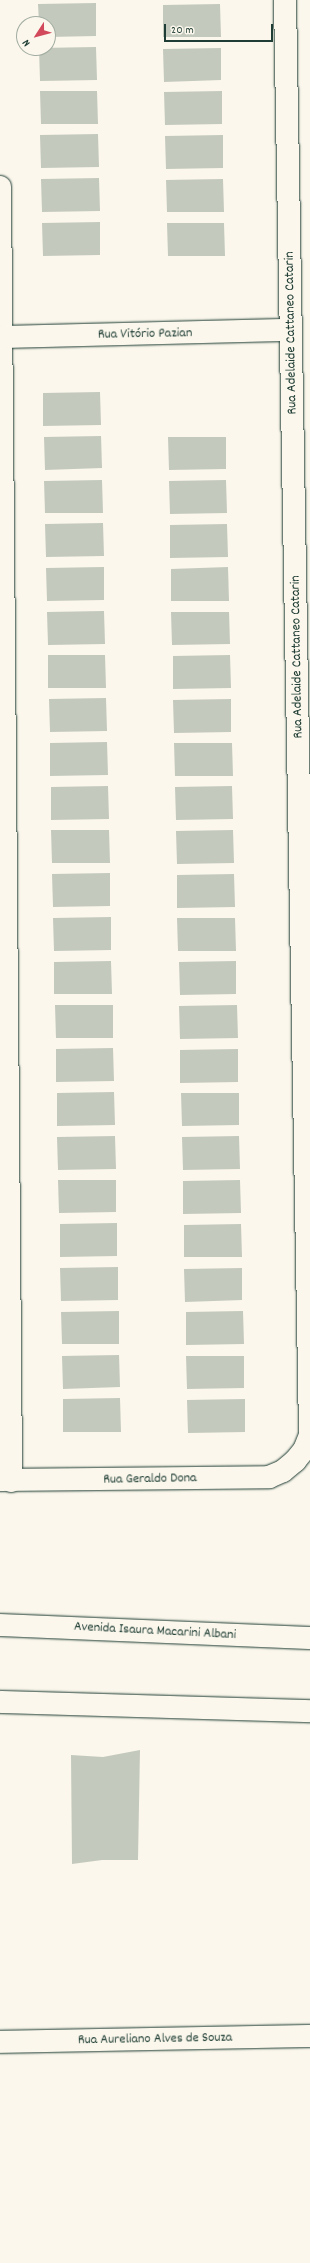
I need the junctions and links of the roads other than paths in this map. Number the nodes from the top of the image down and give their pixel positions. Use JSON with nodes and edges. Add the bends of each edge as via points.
{"nodes":[{"id":1,"x":285,"y":0,"type":"edge"},
{"id":2,"x":0,"y":187,"type":"edge"},
{"id":3,"x":291,"y":330,"type":"junction"},
{"id":4,"x":1,"y":337,"type":"edge"},
{"id":5,"x":310,"y":1434,"type":"edge"},
{"id":6,"x":295,"y":1461,"type":"joint"},
{"id":7,"x":5,"y":1480,"type":"edge"},
{"id":8,"x":0,"y":1625,"type":"edge"},
{"id":9,"x":310,"y":1638,"type":"edge"},
{"id":10,"x":0,"y":1702,"type":"edge"},
{"id":11,"x":310,"y":1711,"type":"edge"},
{"id":12,"x":310,"y":2036,"type":"edge"},
{"id":13,"x":0,"y":2042,"type":"edge"}],
"edges":[{"from":1,"to":3,"type":"street","name":"Rua Adelaide Cattaneo Catarin"},
{"from":2,"to":4,"type":"street"},
{"from":3,"to":4,"type":"street","name":"Rua Vitório Pazian"},
{"from":3,"to":5,"type":"street","name":"Rua Adelaide Cattaneo Catarin"},
{"from":4,"to":7,"type":"street"},
{"from":5,"to":6,"type":"street","name":"Rua Adelaide Cattaneo Catarin","via":[[304,1450]]},
{"from":6,"to":7,"type":"street","name":"Rua Geraldo Dona","via":[[283,1471],[269,1477]]},
{"from":8,"to":9,"type":"street","name":"Avenida Isaura Macarini Albani"},
{"from":10,"to":11,"type":"street"},
{"from":12,"to":13,"type":"street","name":"Rua Aureliano Alves de Souza"}]}
